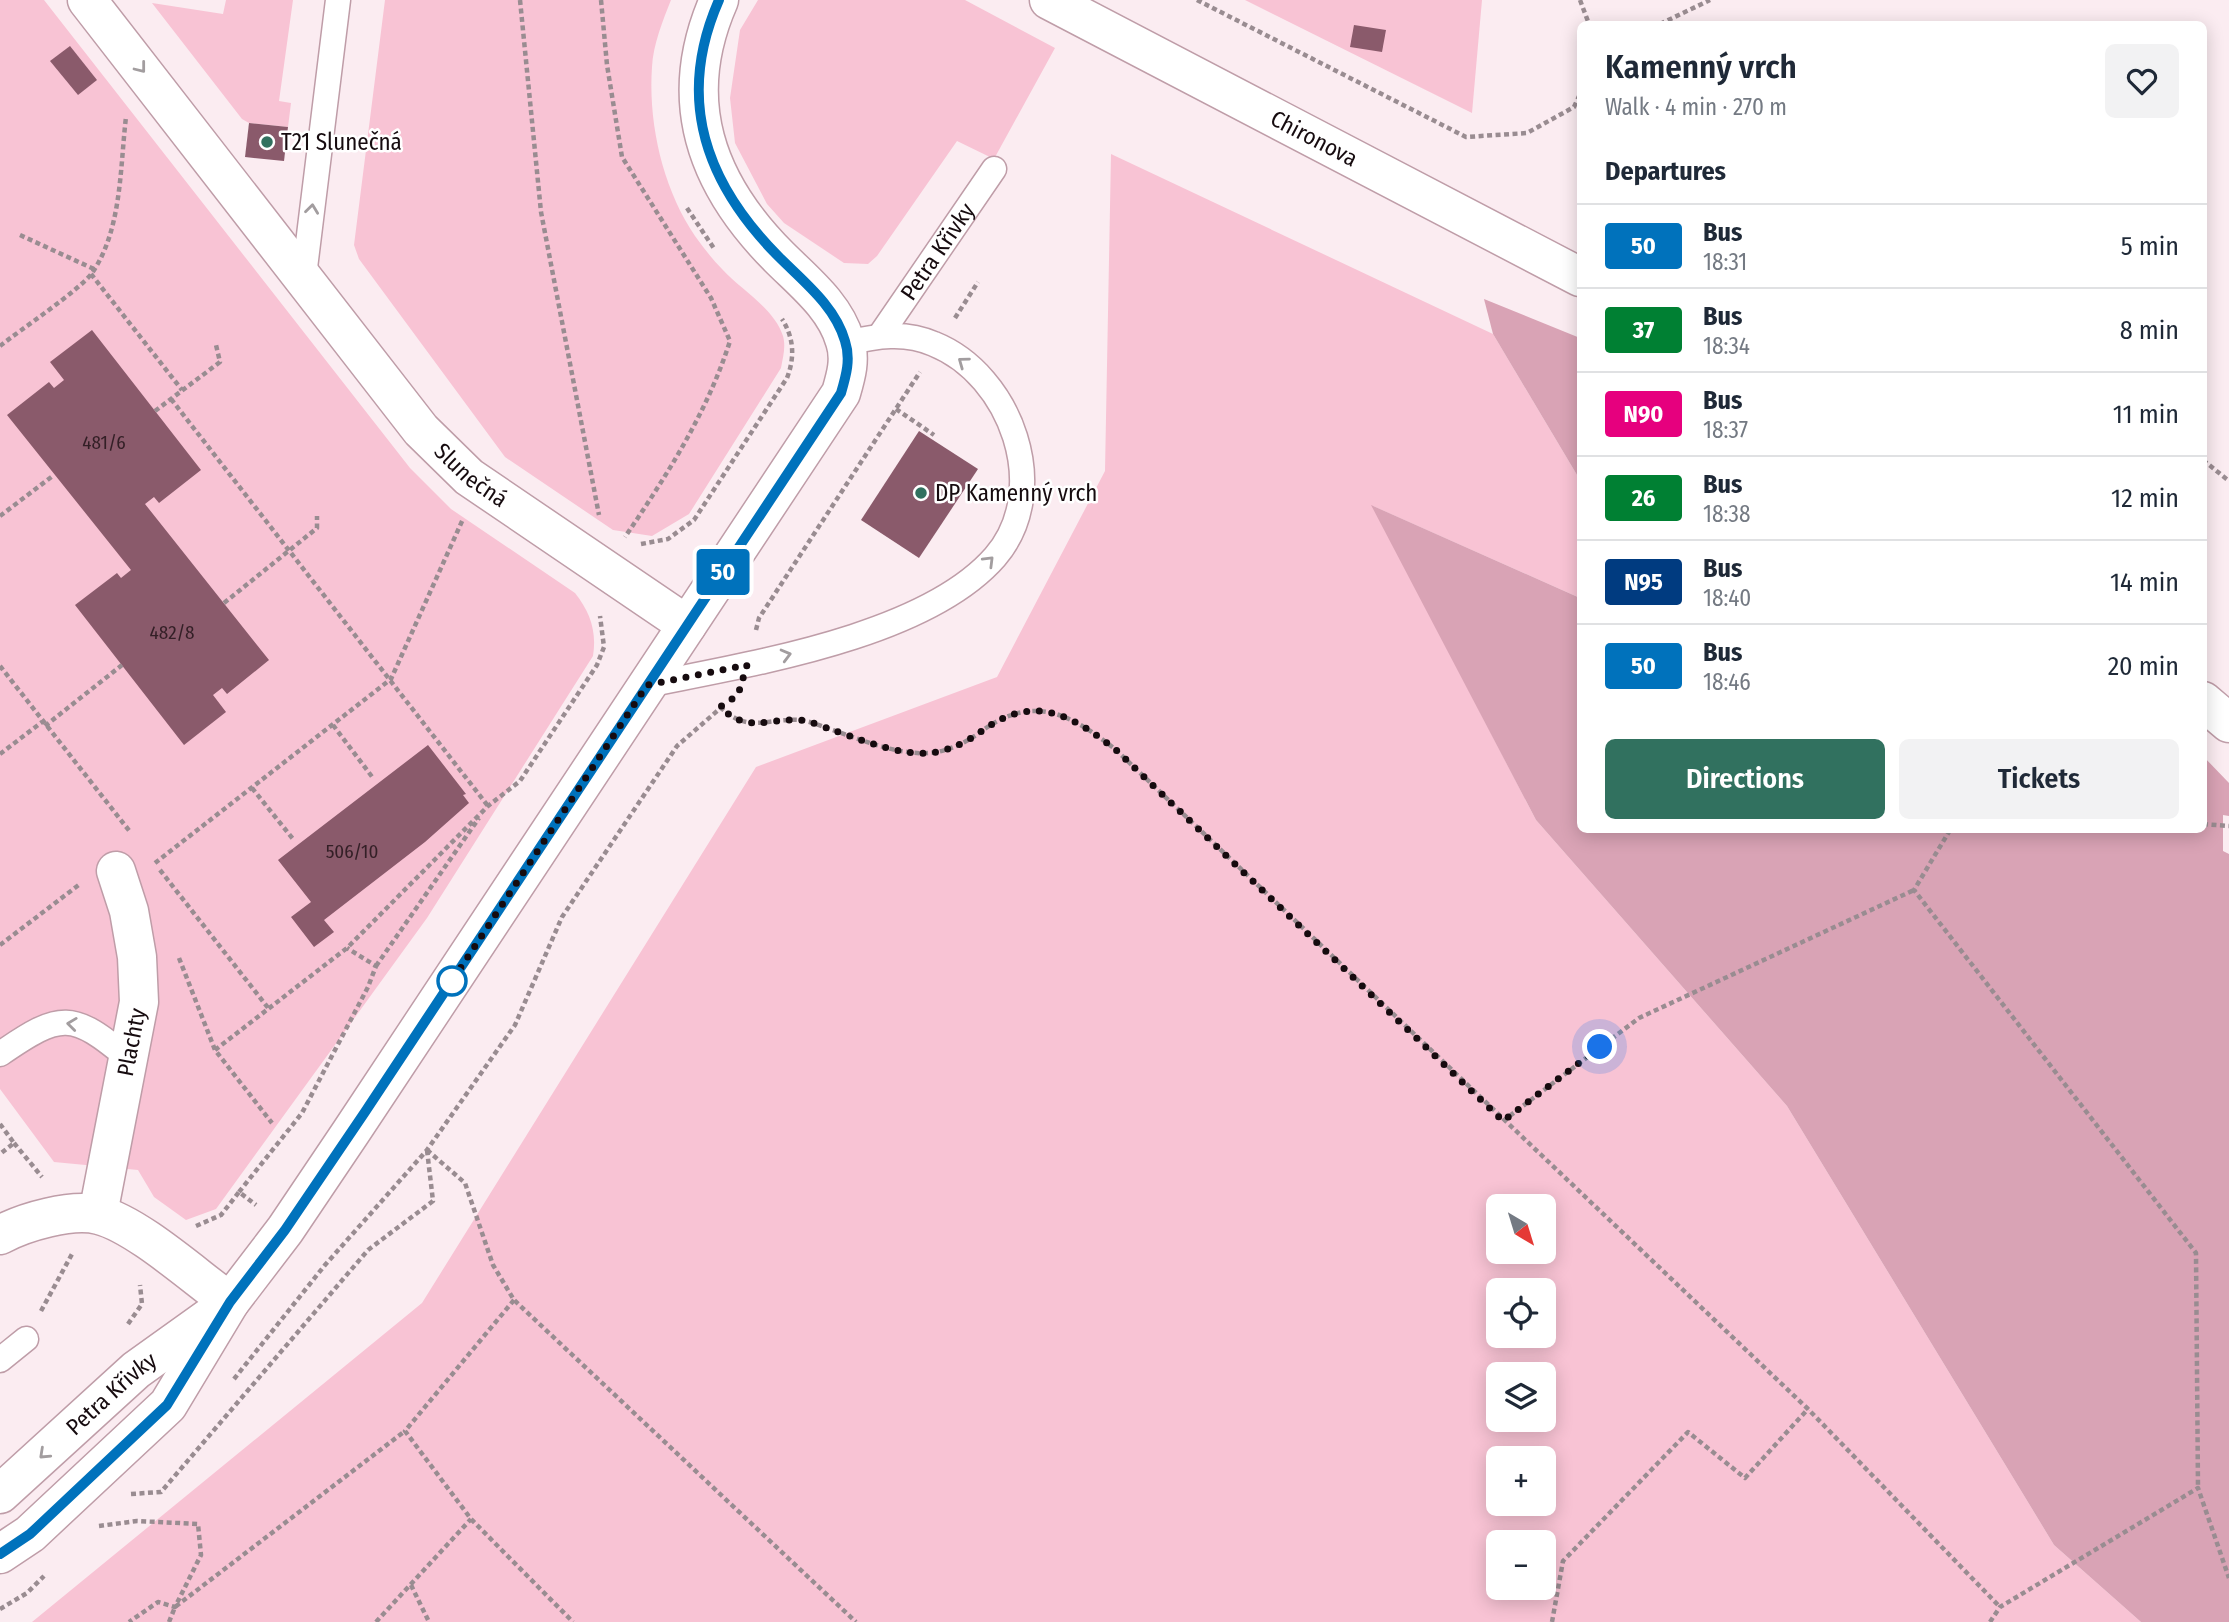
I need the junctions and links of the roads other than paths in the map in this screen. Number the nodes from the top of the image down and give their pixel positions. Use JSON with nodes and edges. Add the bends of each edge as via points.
{"nodes":[{"id":1,"x":88,"y":0,"type":"edge"},
{"id":2,"x":338,"y":0,"type":"edge"},
{"id":3,"x":719,"y":0,"type":"edge"},
{"id":4,"x":1049,"y":0,"type":"edge"},
{"id":5,"x":994,"y":169,"type":"dead end"},
{"id":6,"x":1577,"y":275,"type":"edge"},
{"id":7,"x":304,"y":276,"type":"junction"},
{"id":8,"x":864,"y":338,"type":"junction"},
{"id":9,"x":687,"y":625,"type":"junction"},
{"id":10,"x":647,"y":685,"type":"junction"},
{"id":11,"x":2207,"y":704,"type":"edge"},
{"id":12,"x":2229,"y":723,"type":"edge"},
{"id":13,"x":134,"y":855,"type":"road end"},
{"id":14,"x":0,"y":1054,"type":"edge"},
{"id":15,"x":129,"y":1059,"type":"junction"},
{"id":16,"x":88,"y":1229,"type":"junction"},
{"id":17,"x":0,"y":1235,"type":"edge"},
{"id":18,"x":230,"y":1302,"type":"junction"},
{"id":19,"x":26,"y":1339,"type":"road end"},
{"id":20,"x":0,"y":1360,"type":"edge"},
{"id":21,"x":0,"y":1494,"type":"edge"},
{"id":22,"x":0,"y":1554,"type":"edge"}],
"edges":[{"from":1,"to":7,"type":"street","name":"Slunečná","one_way":true},
{"from":7,"to":2,"type":"lane","one_way":true},
{"from":3,"to":8,"type":"street","via":[[706,35],[698,81],[710,160],[740,213],[838,322]]},
{"from":4,"to":6,"type":"street","name":"Chironova"},
{"from":5,"to":8,"type":"lane","name":"Petra Křivky"},
{"from":7,"to":9,"type":"street","name":"Slunečná","via":[[446,457]]},
{"from":8,"to":9,"type":"street","name":"Petra Křivky","via":[[848,362],[841,393]]},
{"from":10,"to":8,"type":"lane","one_way":true,"via":[[747,665],[909,615],[959,590],[996,556],[1013,525],[1021,491],[1020,449],[1005,410],[980,374],[937,345]]},
{"from":9,"to":10,"type":"street","name":"Petra Křivky"},
{"from":10,"to":18,"type":"street","name":"Petra Křivky","via":[[285,1230]]},
{"from":11,"to":12,"type":"street"},
{"from":13,"to":15,"type":"street","name":"Plachty","via":[[130,911],[139,1002]]},
{"from":15,"to":14,"type":"lane","one_way":true,"via":[[96,1031],[66,1022],[37,1029]]},
{"from":15,"to":16,"type":"street","name":"Plachty"},
{"from":16,"to":17,"type":"street","via":[[46,1217]]},
{"from":16,"to":18,"type":"street","via":[[131,1230]]},
{"from":18,"to":21,"type":"street","name":"Petra Křivky","one_way":true,"via":[[136,1370]]},
{"from":18,"to":22,"type":"street","name":"Petra Křivky","via":[[167,1405],[30,1534]]},
{"from":19,"to":20,"type":"lane"}]}
